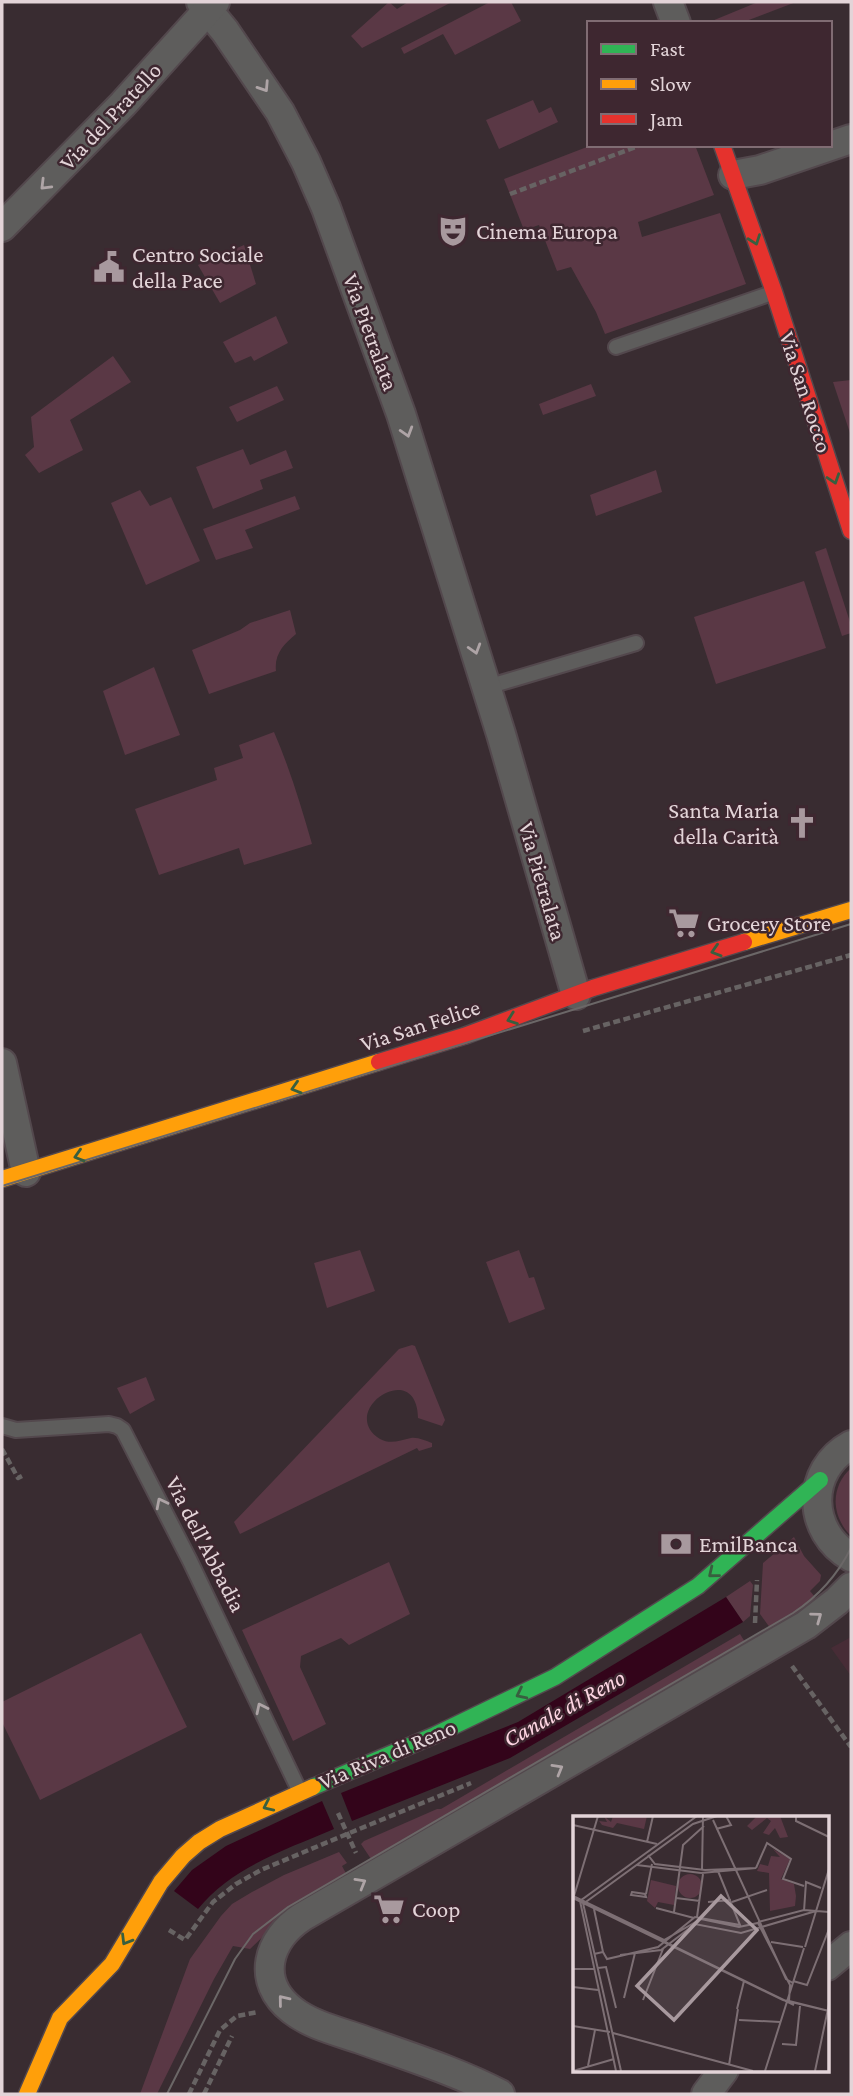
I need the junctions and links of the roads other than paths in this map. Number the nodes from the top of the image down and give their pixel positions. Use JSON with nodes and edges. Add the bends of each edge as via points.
{"nodes":[{"id":1,"x":668,"y":2,"type":"edge"},
{"id":2,"x":208,"y":4,"type":"edge"},
{"id":3,"x":675,"y":21,"type":"edge"},
{"id":4,"x":851,"y":139,"type":"edge"},
{"id":5,"x":832,"y":145,"type":"edge"},
{"id":6,"x":723,"y":147,"type":"edge"},
{"id":7,"x":828,"y":147,"type":"edge"},
{"id":8,"x":733,"y":175,"type":"junction"},
{"id":9,"x":2,"y":227,"type":"edge"},
{"id":10,"x":774,"y":292,"type":"junction"},
{"id":11,"x":616,"y":347,"type":"dead end"},
{"id":12,"x":851,"y":531,"type":"edge"},
{"id":13,"x":636,"y":643,"type":"dead end"},
{"id":14,"x":487,"y":687,"type":"junction"},
{"id":15,"x":851,"y":910,"type":"edge"},
{"id":16,"x":576,"y":995,"type":"junction"},
{"id":17,"x":2,"y":1063,"type":"edge"},
{"id":18,"x":14,"y":1176,"type":"edge"},
{"id":19,"x":2,"y":1426,"type":"edge"},
{"id":20,"x":848,"y":1441,"type":"edge"},
{"id":21,"x":820,"y":1480,"type":"junction"},
{"id":22,"x":851,"y":1557,"type":"edge"},
{"id":23,"x":851,"y":1587,"type":"edge"},
{"id":24,"x":300,"y":1792,"type":"junction"},
{"id":25,"x":851,"y":1946,"type":"edge"},
{"id":26,"x":828,"y":1965,"type":"edge"},
{"id":27,"x":722,"y":2072,"type":"edge"},
{"id":28,"x":27,"y":2094,"type":"edge"},
{"id":29,"x":500,"y":2094,"type":"edge"},
{"id":30,"x":706,"y":2094,"type":"edge"}],
"edges":[{"from":1,"to":3,"type":"street"},
{"from":2,"to":9,"type":"street","name":"Via del Pratello","one_way":true,"via":[[123,104]]},
{"from":2,"to":14,"type":"street","name":"Via Pietralata","one_way":true,"via":[[280,112],[326,208],[401,414]]},
{"from":4,"to":5,"type":"street"},
{"from":6,"to":8,"type":"street","name":"Via San Rocco"},
{"from":7,"to":8,"type":"street"},
{"from":8,"to":10,"type":"street","name":"Via San Rocco","one_way":true},
{"from":10,"to":11,"type":"lane"},
{"from":10,"to":12,"type":"street","name":"Via San Rocco","one_way":true},
{"from":13,"to":14,"type":"lane"},
{"from":14,"to":16,"type":"street","name":"Via Pietralata"},
{"from":15,"to":16,"type":"street","name":"Via San Felice","one_way":true},
{"from":16,"to":18,"type":"street","name":"Via San Felice","one_way":true,"via":[[464,1036]]},
{"from":17,"to":18,"type":"street"},
{"from":24,"to":19,"type":"lane","name":"Via dell'Abbadia","one_way":true,"via":[[123,1430],[109,1424],[16,1430]]},
{"from":20,"to":21,"type":"street"},
{"from":21,"to":22,"type":"street","via":[[820,1523],[834,1545]]},
{"from":21,"to":24,"type":"street","name":"Via Riva di Reno","one_way":true,"via":[[698,1586],[555,1676],[435,1735]]},
{"from":29,"to":23,"type":"street","one_way":true,"via":[[302,2016],[282,2000],[271,1980],[271,1953],[282,1933],[302,1917],[796,1631]]},
{"from":24,"to":28,"type":"street","name":"Via Riva di Reno","one_way":true,"via":[[209,1836],[172,1867],[112,1964],[60,2018]]},
{"from":25,"to":26,"type":"street"},
{"from":27,"to":30,"type":"street"}]}
